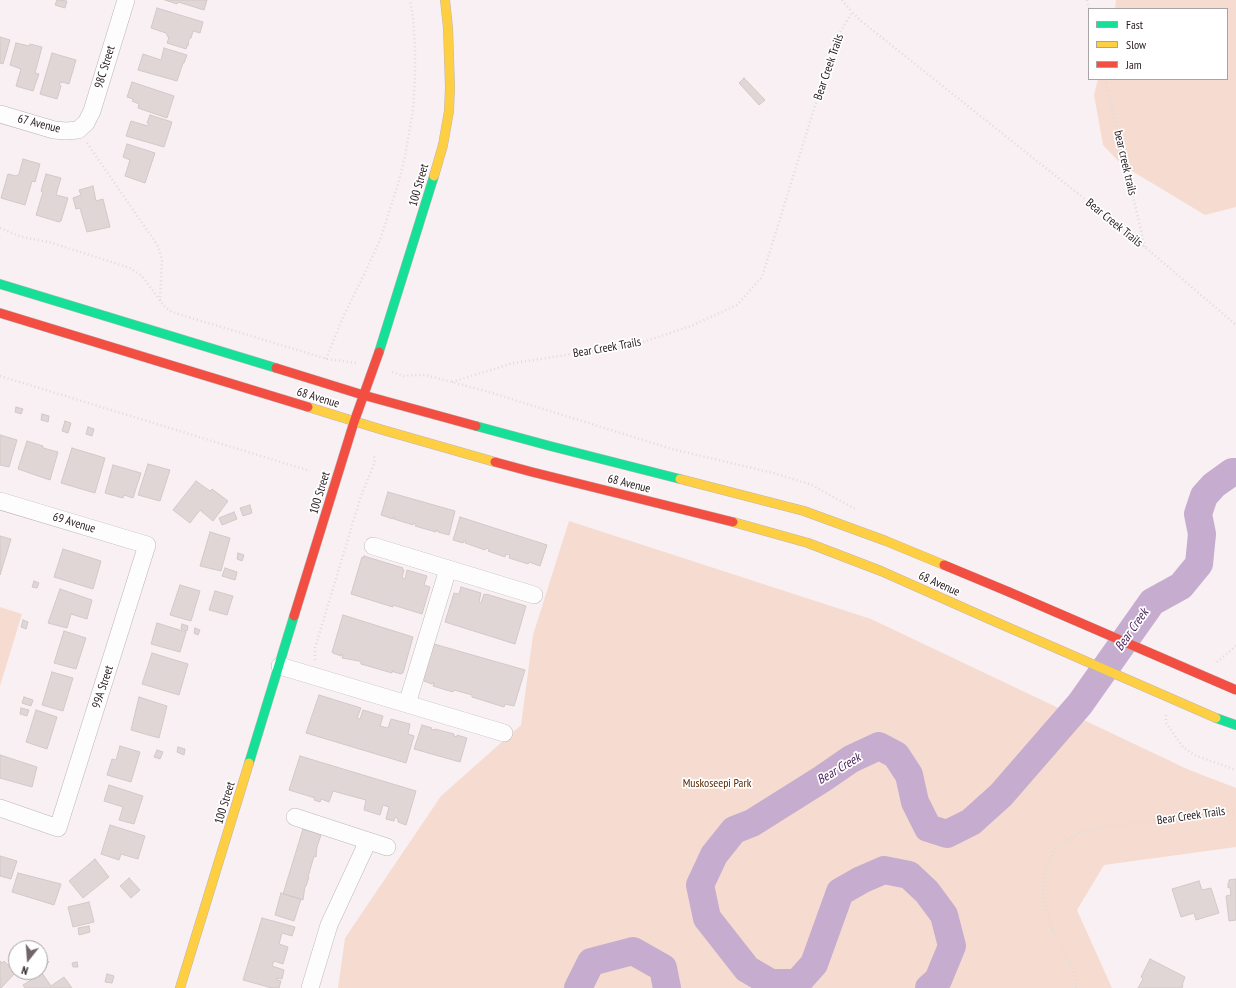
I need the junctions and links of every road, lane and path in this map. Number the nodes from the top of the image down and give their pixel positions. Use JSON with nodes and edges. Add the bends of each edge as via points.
{"nodes":[{"id":1,"x":126,"y":0,"type":"edge"},
{"id":2,"x":410,"y":0,"type":"edge"},
{"id":3,"x":445,"y":0,"type":"edge"},
{"id":4,"x":842,"y":0,"type":"edge"},
{"id":5,"x":852,"y":12,"type":"junction"},
{"id":6,"x":1105,"y":80,"type":"edge"},
{"id":7,"x":0,"y":114,"type":"edge"},
{"id":8,"x":78,"y":130,"type":"junction"},
{"id":9,"x":0,"y":228,"type":"edge"},
{"id":10,"x":1145,"y":247,"type":"junction"},
{"id":11,"x":0,"y":284,"type":"edge"},
{"id":12,"x":160,"y":301,"type":"junction"},
{"id":13,"x":0,"y":313,"type":"edge"},
{"id":14,"x":1236,"y":325,"type":"edge"},
{"id":15,"x":326,"y":359,"type":"junction"},
{"id":16,"x":357,"y":363,"type":"dead end"},
{"id":17,"x":0,"y":376,"type":"edge"},
{"id":18,"x":404,"y":376,"type":"dead end"},
{"id":19,"x":452,"y":382,"type":"junction"},
{"id":20,"x":364,"y":395,"type":"junction"},
{"id":21,"x":354,"y":422,"type":"junction"},
{"id":22,"x":373,"y":454,"type":"dead end"},
{"id":23,"x":310,"y":471,"type":"dead end"},
{"id":24,"x":0,"y":501,"type":"edge"},
{"id":25,"x":859,"y":511,"type":"dead end"},
{"id":26,"x":147,"y":545,"type":"joint"},
{"id":27,"x":373,"y":546,"type":"dead end"},
{"id":28,"x":448,"y":569,"type":"junction"},
{"id":29,"x":534,"y":594,"type":"dead end"},
{"id":30,"x":280,"y":666,"type":"junction"},
{"id":31,"x":325,"y":679,"type":"junction"},
{"id":32,"x":1236,"y":690,"type":"edge"},
{"id":33,"x":407,"y":704,"type":"junction"},
{"id":34,"x":1236,"y":725,"type":"edge"},
{"id":35,"x":504,"y":733,"type":"dead end"},
{"id":36,"x":0,"y":808,"type":"edge"},
{"id":37,"x":1236,"y":810,"type":"edge"},
{"id":38,"x":295,"y":817,"type":"dead end"},
{"id":39,"x":368,"y":841,"type":"junction"},
{"id":40,"x":387,"y":847,"type":"dead end"},
{"id":41,"x":180,"y":988,"type":"edge"},
{"id":42,"x":310,"y":988,"type":"edge"},
{"id":43,"x":1076,"y":988,"type":"edge"}],
"edges":[{"from":1,"to":8,"type":"street","name":"98C Street","via":[[92,111],[86,123]]},
{"from":2,"to":15,"type":"path","via":[[415,77],[413,110],[405,157],[380,240]]},
{"from":3,"to":20,"type":"main road","name":"100 Street","via":[[450,87],[443,145],[375,368]]},
{"from":4,"to":5,"type":"path"},
{"from":5,"to":10,"type":"path","name":"Bear Creek Trails"},
{"from":5,"to":19,"type":"path","name":"Bear Creek Trails","via":[[835,41],[762,277],[738,305],[692,326],[634,345],[513,362]]},
{"from":6,"to":10,"type":"path","name":"bear creek trails"},
{"from":7,"to":8,"type":"street","name":"67 Avenue","via":[[54,130]]},
{"from":8,"to":12,"type":"path","via":[[158,246],[162,260]]},
{"from":9,"to":12,"type":"path","via":[[130,268],[142,276]]},
{"from":10,"to":14,"type":"path","name":"Bear Creek Trails"},
{"from":11,"to":20,"type":"main road","name":"68 Avenue"},
{"from":12,"to":15,"type":"path","via":[[172,312],[186,317]]},
{"from":13,"to":21,"type":"main road","name":"68 Avenue"},
{"from":15,"to":16,"type":"path"},
{"from":17,"to":23,"type":"path"},
{"from":18,"to":19,"type":"path","via":[[425,375]]},
{"from":19,"to":25,"type":"path","via":[[492,392],[672,449],[796,480]]},
{"from":20,"to":21,"type":"main road","name":"100 Street"},
{"from":20,"to":32,"type":"main road","name":"68 Avenue","bridge":true,"via":[[804,511],[886,541]]},
{"from":21,"to":30,"type":"main road","name":"100 Street"},
{"from":21,"to":34,"type":"main road","name":"68 Avenue","bridge":true,"via":[[511,466],[808,543],[881,571]]},
{"from":22,"to":31,"type":"path","via":[[374,464],[361,496],[315,648],[315,661]]},
{"from":24,"to":26,"type":"street","name":"69 Avenue"},
{"from":26,"to":36,"type":"street","name":"99A Street","via":[[58,828]]},
{"from":27,"to":28,"type":"street"},
{"from":28,"to":29,"type":"street"},
{"from":28,"to":33,"type":"street"},
{"from":30,"to":31,"type":"street"},
{"from":30,"to":41,"type":"main road","name":"100 Street"},
{"from":31,"to":33,"type":"street"},
{"from":33,"to":35,"type":"street"},
{"from":37,"to":43,"type":"path","name":"Bear Creek Trails","via":[[1111,826],[1079,833],[1055,848],[1045,873],[1044,902],[1054,933],[1071,966]]},
{"from":38,"to":39,"type":"street"},
{"from":39,"to":40,"type":"street"},
{"from":39,"to":42,"type":"street","via":[[329,925]]}]}
